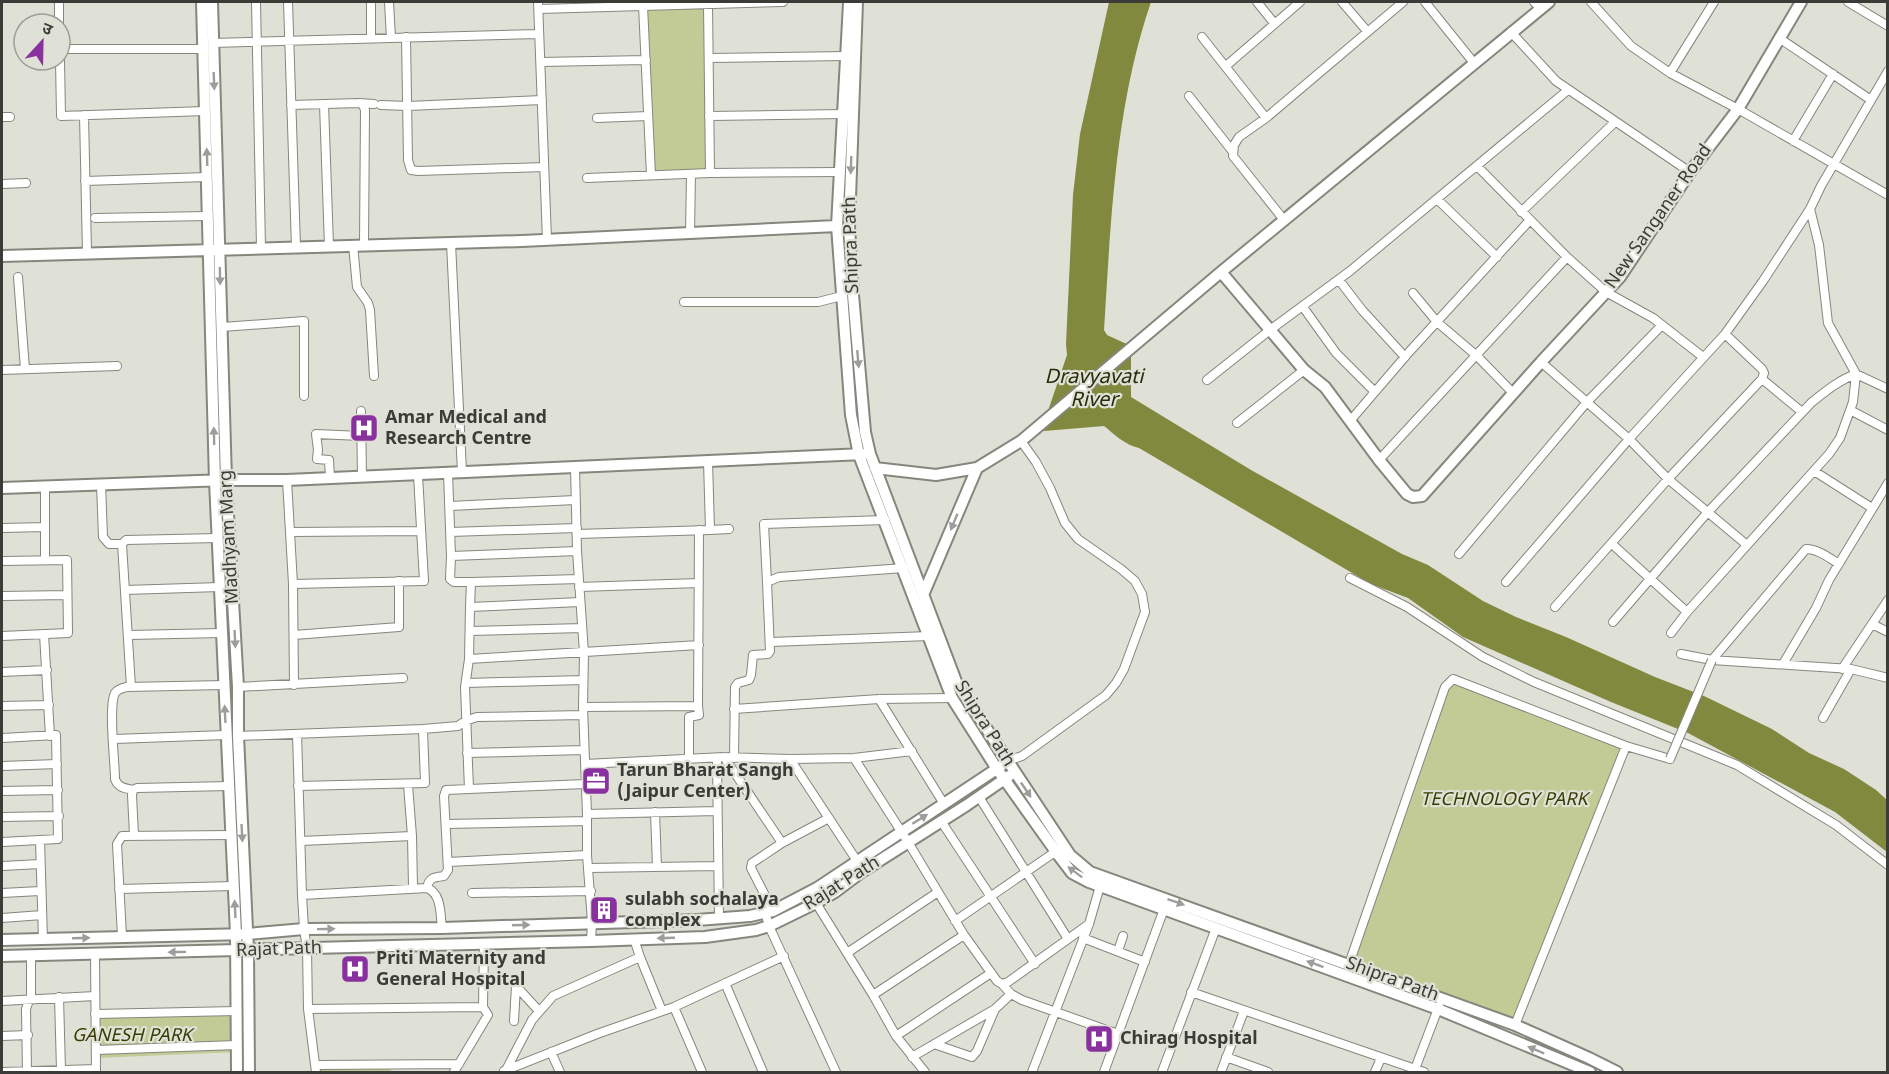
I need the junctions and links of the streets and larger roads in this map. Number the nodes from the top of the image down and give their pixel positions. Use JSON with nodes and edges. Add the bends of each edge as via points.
{"nodes":[{"id":1,"x":202,"y":2,"type":"edge"},
{"id":2,"x":212,"y":2,"type":"edge"},
{"id":3,"x":256,"y":2,"type":"edge"},
{"id":4,"x":288,"y":2,"type":"edge"},
{"id":5,"x":371,"y":2,"type":"edge"},
{"id":6,"x":389,"y":2,"type":"edge"},
{"id":7,"x":730,"y":2,"type":"edge"},
{"id":8,"x":783,"y":2,"type":"edge"},
{"id":9,"x":849,"y":2,"type":"edge"},
{"id":10,"x":857,"y":2,"type":"edge"},
{"id":11,"x":1257,"y":2,"type":"edge"},
{"id":12,"x":1300,"y":2,"type":"edge"},
{"id":13,"x":1342,"y":2,"type":"edge"},
{"id":14,"x":1403,"y":2,"type":"edge"},
{"id":15,"x":1425,"y":2,"type":"edge"},
{"id":16,"x":1591,"y":2,"type":"edge"},
{"id":17,"x":1714,"y":2,"type":"edge"},
{"id":18,"x":1801,"y":2,"type":"edge"},
{"id":19,"x":1848,"y":2,"type":"edge"},
{"id":20,"x":668,"y":3,"type":"edge"},
{"id":21,"x":708,"y":4,"type":"junction"},
{"id":22,"x":1541,"y":4,"type":"edge"},
{"id":23,"x":538,"y":5,"type":"edge"},
{"id":24,"x":643,"y":6,"type":"junction"},
{"id":25,"x":1274,"y":23,"type":"junction"},
{"id":26,"x":1887,"y":27,"type":"edge"},
{"id":27,"x":1367,"y":31,"type":"junction"},
{"id":28,"x":1511,"y":32,"type":"junction"},
{"id":29,"x":540,"y":34,"type":"junction"},
{"id":30,"x":406,"y":37,"type":"junction"},
{"id":31,"x":1202,"y":37,"type":"dead end"},
{"id":32,"x":371,"y":38,"type":"junction"},
{"id":33,"x":391,"y":38,"type":"junction"},
{"id":34,"x":1779,"y":39,"type":"junction"},
{"id":35,"x":290,"y":40,"type":"junction"},
{"id":36,"x":257,"y":41,"type":"junction"},
{"id":37,"x":208,"y":46,"type":"junction"},
{"id":38,"x":72,"y":49,"type":"edge"},
{"id":39,"x":846,"y":56,"type":"junction"},
{"id":40,"x":709,"y":58,"type":"junction"},
{"id":41,"x":646,"y":60,"type":"junction"},
{"id":42,"x":541,"y":62,"type":"junction"},
{"id":43,"x":1474,"y":63,"type":"junction"},
{"id":44,"x":1226,"y":66,"type":"junction"},
{"id":45,"x":1887,"y":71,"type":"edge"},
{"id":46,"x":60,"y":72,"type":"edge"},
{"id":47,"x":1670,"y":73,"type":"junction"},
{"id":48,"x":1833,"y":74,"type":"junction"},
{"id":49,"x":1568,"y":90,"type":"junction"},
{"id":50,"x":1189,"y":96,"type":"dead end"},
{"id":51,"x":542,"y":100,"type":"junction"},
{"id":52,"x":1871,"y":100,"type":"junction"},
{"id":53,"x":359,"y":103,"type":"junction"},
{"id":54,"x":324,"y":104,"type":"junction"},
{"id":55,"x":291,"y":105,"type":"junction"},
{"id":56,"x":408,"y":106,"type":"junction"},
{"id":57,"x":1738,"y":109,"type":"junction"},
{"id":58,"x":205,"y":111,"type":"junction"},
{"id":59,"x":843,"y":114,"type":"junction"},
{"id":60,"x":84,"y":115,"type":"junction"},
{"id":61,"x":648,"y":116,"type":"junction"},
{"id":62,"x":709,"y":116,"type":"junction"},
{"id":63,"x":597,"y":118,"type":"dead end"},
{"id":64,"x":1266,"y":118,"type":"junction"},
{"id":65,"x":1615,"y":122,"type":"junction"},
{"id":66,"x":1793,"y":141,"type":"junction"},
{"id":67,"x":1233,"y":152,"type":"junction"},
{"id":68,"x":1833,"y":165,"type":"junction"},
{"id":69,"x":1477,"y":166,"type":"junction"},
{"id":70,"x":544,"y":167,"type":"junction"},
{"id":71,"x":840,"y":171,"type":"junction"},
{"id":72,"x":1690,"y":172,"type":"junction"},
{"id":73,"x":691,"y":174,"type":"junction"},
{"id":74,"x":710,"y":174,"type":"junction"},
{"id":75,"x":651,"y":175,"type":"junction"},
{"id":76,"x":207,"y":177,"type":"junction"},
{"id":77,"x":587,"y":178,"type":"dead end"},
{"id":78,"x":85,"y":181,"type":"junction"},
{"id":79,"x":26,"y":183,"type":"dead end"},
{"id":80,"x":2,"y":184,"type":"edge"},
{"id":81,"x":1887,"y":195,"type":"edge"},
{"id":82,"x":1437,"y":199,"type":"junction"},
{"id":83,"x":1810,"y":208,"type":"junction"},
{"id":84,"x":1521,"y":212,"type":"junction"},
{"id":85,"x":208,"y":216,"type":"junction"},
{"id":86,"x":95,"y":218,"type":"dead end"},
{"id":87,"x":1284,"y":220,"type":"junction"},
{"id":88,"x":1530,"y":220,"type":"junction"},
{"id":89,"x":837,"y":226,"type":"junction"},
{"id":90,"x":690,"y":233,"type":"junction"},
{"id":91,"x":547,"y":240,"type":"junction"},
{"id":92,"x":451,"y":243,"type":"junction"},
{"id":93,"x":358,"y":245,"type":"junction"},
{"id":94,"x":329,"y":246,"type":"junction"},
{"id":95,"x":296,"y":247,"type":"junction"},
{"id":96,"x":261,"y":248,"type":"junction"},
{"id":97,"x":215,"y":249,"type":"junction"},
{"id":98,"x":87,"y":253,"type":"junction"},
{"id":99,"x":2,"y":256,"type":"edge"},
{"id":100,"x":1497,"y":257,"type":"junction"},
{"id":101,"x":1567,"y":257,"type":"junction"},
{"id":102,"x":1221,"y":272,"type":"junction"},
{"id":103,"x":18,"y":277,"type":"dead end"},
{"id":104,"x":1339,"y":280,"type":"junction"},
{"id":105,"x":1606,"y":292,"type":"junction"},
{"id":106,"x":1413,"y":293,"type":"dead end"},
{"id":107,"x":842,"y":296,"type":"junction"},
{"id":108,"x":684,"y":302,"type":"dead end"},
{"id":109,"x":1303,"y":307,"type":"junction"},
{"id":110,"x":1437,"y":322,"type":"junction"},
{"id":111,"x":1662,"y":325,"type":"junction"},
{"id":112,"x":222,"y":327,"type":"junction"},
{"id":113,"x":1270,"y":330,"type":"junction"},
{"id":114,"x":1725,"y":334,"type":"junction"},
{"id":115,"x":1477,"y":356,"type":"junction"},
{"id":116,"x":1405,"y":357,"type":"junction"},
{"id":117,"x":1703,"y":357,"type":"junction"},
{"id":118,"x":1541,"y":362,"type":"junction"},
{"id":119,"x":117,"y":366,"type":"dead end"},
{"id":120,"x":25,"y":369,"type":"junction"},
{"id":121,"x":2,"y":370,"type":"edge"},
{"id":122,"x":1304,"y":370,"type":"junction"},
{"id":123,"x":1856,"y":374,"type":"junction"},
{"id":124,"x":375,"y":376,"type":"dead end"},
{"id":125,"x":1762,"y":379,"type":"junction"},
{"id":126,"x":1208,"y":380,"type":"dead end"},
{"id":127,"x":1887,"y":389,"type":"edge"},
{"id":128,"x":1375,"y":392,"type":"junction"},
{"id":129,"x":1514,"y":394,"type":"junction"},
{"id":130,"x":304,"y":396,"type":"dead end"},
{"id":131,"x":1587,"y":402,"type":"junction"},
{"id":132,"x":1850,"y":410,"type":"junction"},
{"id":133,"x":361,"y":411,"type":"dead end"},
{"id":134,"x":1802,"y":412,"type":"junction"},
{"id":135,"x":1350,"y":421,"type":"junction"},
{"id":136,"x":1237,"y":423,"type":"dead end"},
{"id":137,"x":1887,"y":430,"type":"edge"},
{"id":138,"x":361,"y":436,"type":"junction"},
{"id":139,"x":1025,"y":438,"type":"junction"},
{"id":140,"x":1629,"y":439,"type":"junction"},
{"id":141,"x":865,"y":454,"type":"junction"},
{"id":142,"x":1379,"y":460,"type":"junction"},
{"id":143,"x":708,"y":461,"type":"junction"},
{"id":144,"x":575,"y":468,"type":"junction"},
{"id":145,"x":875,"y":468,"type":"junction"},
{"id":146,"x":977,"y":468,"type":"junction"},
{"id":147,"x":1814,"y":471,"type":"junction"},
{"id":148,"x":462,"y":472,"type":"junction"},
{"id":149,"x":448,"y":473,"type":"junction"},
{"id":150,"x":418,"y":475,"type":"junction"},
{"id":151,"x":362,"y":477,"type":"junction"},
{"id":152,"x":330,"y":478,"type":"junction"},
{"id":153,"x":1668,"y":479,"type":"junction"},
{"id":154,"x":221,"y":480,"type":"junction"},
{"id":155,"x":287,"y":480,"type":"junction"},
{"id":156,"x":1887,"y":483,"type":"edge"},
{"id":157,"x":101,"y":484,"type":"junction"},
{"id":158,"x":45,"y":486,"type":"junction"},
{"id":159,"x":2,"y":488,"type":"edge"},
{"id":160,"x":575,"y":500,"type":"junction"},
{"id":161,"x":450,"y":506,"type":"junction"},
{"id":162,"x":1872,"y":508,"type":"junction"},
{"id":163,"x":1707,"y":513,"type":"junction"},
{"id":164,"x":885,"y":520,"type":"junction"},
{"id":165,"x":45,"y":527,"type":"junction"},
{"id":166,"x":2,"y":528,"type":"edge"},
{"id":167,"x":699,"y":530,"type":"junction"},
{"id":168,"x":710,"y":530,"type":"junction"},
{"id":169,"x":729,"y":530,"type":"dead end"},
{"id":170,"x":422,"y":531,"type":"junction"},
{"id":171,"x":577,"y":531,"type":"junction"},
{"id":172,"x":290,"y":532,"type":"junction"},
{"id":173,"x":450,"y":532,"type":"junction"},
{"id":174,"x":218,"y":538,"type":"junction"},
{"id":175,"x":122,"y":544,"type":"junction"},
{"id":176,"x":1612,"y":544,"type":"junction"},
{"id":177,"x":1747,"y":545,"type":"junction"},
{"id":178,"x":577,"y":551,"type":"junction"},
{"id":179,"x":1459,"y":554,"type":"dead end"},
{"id":180,"x":451,"y":556,"type":"junction"},
{"id":181,"x":45,"y":559,"type":"junction"},
{"id":182,"x":2,"y":561,"type":"edge"},
{"id":183,"x":1839,"y":564,"type":"junction"},
{"id":184,"x":904,"y":568,"type":"junction"},
{"id":185,"x":1350,"y":578,"type":"dead end"},
{"id":186,"x":1650,"y":578,"type":"junction"},
{"id":187,"x":399,"y":581,"type":"junction"},
{"id":188,"x":471,"y":582,"type":"junction"},
{"id":189,"x":767,"y":582,"type":"junction"},
{"id":190,"x":1506,"y":582,"type":"dead end"},
{"id":191,"x":579,"y":583,"type":"junction"},
{"id":192,"x":699,"y":583,"type":"junction"},
{"id":193,"x":293,"y":584,"type":"junction"},
{"id":194,"x":220,"y":587,"type":"junction"},
{"id":195,"x":125,"y":590,"type":"junction"},
{"id":196,"x":67,"y":594,"type":"junction"},
{"id":197,"x":923,"y":595,"type":"junction"},
{"id":198,"x":2,"y":596,"type":"edge"},
{"id":199,"x":1887,"y":600,"type":"edge"},
{"id":200,"x":580,"y":602,"type":"junction"},
{"id":201,"x":1555,"y":607,"type":"dead end"},
{"id":202,"x":470,"y":608,"type":"junction"},
{"id":203,"x":1687,"y":612,"type":"junction"},
{"id":204,"x":1612,"y":622,"type":"dead end"},
{"id":205,"x":1872,"y":624,"type":"junction"},
{"id":206,"x":582,"y":628,"type":"junction"},
{"id":207,"x":470,"y":631,"type":"junction"},
{"id":208,"x":1887,"y":632,"type":"edge"},
{"id":209,"x":222,"y":633,"type":"junction"},
{"id":210,"x":1671,"y":633,"type":"dead end"},
{"id":211,"x":44,"y":634,"type":"junction"},
{"id":212,"x":129,"y":635,"type":"junction"},
{"id":213,"x":294,"y":635,"type":"junction"},
{"id":214,"x":2,"y":636,"type":"edge"},
{"id":215,"x":929,"y":636,"type":"junction"},
{"id":216,"x":771,"y":642,"type":"junction"},
{"id":217,"x":699,"y":645,"type":"junction"},
{"id":218,"x":584,"y":653,"type":"junction"},
{"id":219,"x":1681,"y":654,"type":"dead end"},
{"id":220,"x":469,"y":659,"type":"junction"},
{"id":221,"x":1712,"y":660,"type":"junction"},
{"id":222,"x":1783,"y":664,"type":"junction"},
{"id":223,"x":1842,"y":669,"type":"junction"},
{"id":224,"x":1851,"y":669,"type":"junction"},
{"id":225,"x":47,"y":670,"type":"junction"},
{"id":226,"x":2,"y":672,"type":"edge"},
{"id":227,"x":403,"y":678,"type":"dead end"},
{"id":228,"x":1887,"y":678,"type":"edge"},
{"id":229,"x":583,"y":680,"type":"junction"},
{"id":230,"x":466,"y":683,"type":"junction"},
{"id":231,"x":224,"y":685,"type":"junction"},
{"id":232,"x":294,"y":685,"type":"junction"},
{"id":233,"x":131,"y":687,"type":"junction"},
{"id":234,"x":238,"y":687,"type":"junction"},
{"id":235,"x":952,"y":698,"type":"junction"},
{"id":236,"x":879,"y":699,"type":"junction"},
{"id":237,"x":49,"y":705,"type":"junction"},
{"id":238,"x":2,"y":706,"type":"edge"},
{"id":239,"x":698,"y":706,"type":"junction"},
{"id":240,"x":734,"y":709,"type":"junction"},
{"id":241,"x":583,"y":711,"type":"junction"},
{"id":242,"x":1823,"y":718,"type":"dead end"},
{"id":243,"x":465,"y":721,"type":"junction"},
{"id":244,"x":423,"y":729,"type":"junction"},
{"id":245,"x":297,"y":734,"type":"junction"},
{"id":246,"x":50,"y":736,"type":"junction"},
{"id":247,"x":232,"y":736,"type":"junction"},
{"id":248,"x":2,"y":738,"type":"edge"},
{"id":249,"x":114,"y":739,"type":"junction"},
{"id":250,"x":1626,"y":746,"type":"junction"},
{"id":251,"x":584,"y":750,"type":"junction"},
{"id":252,"x":912,"y":752,"type":"junction"},
{"id":253,"x":467,"y":753,"type":"junction"},
{"id":254,"x":1022,"y":756,"type":"junction"},
{"id":255,"x":720,"y":758,"type":"junction"},
{"id":256,"x":734,"y":758,"type":"junction"},
{"id":257,"x":854,"y":758,"type":"junction"},
{"id":258,"x":689,"y":759,"type":"junction"},
{"id":259,"x":790,"y":759,"type":"junction"},
{"id":260,"x":1007,"y":761,"type":"junction"},
{"id":261,"x":57,"y":764,"type":"junction"},
{"id":262,"x":585,"y":764,"type":"junction"},
{"id":263,"x":2,"y":766,"type":"edge"},
{"id":264,"x":997,"y":770,"type":"junction"},
{"id":265,"x":1013,"y":771,"type":"junction"},
{"id":266,"x":1005,"y":780,"type":"junction"},
{"id":267,"x":408,"y":784,"type":"junction"},
{"id":268,"x":585,"y":784,"type":"junction"},
{"id":269,"x":229,"y":786,"type":"junction"},
{"id":270,"x":298,"y":786,"type":"junction"},
{"id":271,"x":469,"y":789,"type":"junction"},
{"id":272,"x":58,"y":790,"type":"junction"},
{"id":273,"x":134,"y":790,"type":"junction"},
{"id":274,"x":2,"y":791,"type":"edge"},
{"id":275,"x":979,"y":797,"type":"junction"},
{"id":276,"x":944,"y":804,"type":"junction"},
{"id":277,"x":717,"y":811,"type":"junction"},
{"id":278,"x":655,"y":812,"type":"junction"},
{"id":279,"x":59,"y":816,"type":"junction"},
{"id":280,"x":2,"y":817,"type":"edge"},
{"id":281,"x":587,"y":817,"type":"junction"},
{"id":282,"x":829,"y":818,"type":"junction"},
{"id":283,"x":941,"y":821,"type":"junction"},
{"id":284,"x":446,"y":824,"type":"junction"},
{"id":285,"x":901,"y":831,"type":"junction"},
{"id":286,"x":134,"y":835,"type":"junction"},
{"id":287,"x":231,"y":835,"type":"junction"},
{"id":288,"x":412,"y":836,"type":"junction"},
{"id":289,"x":40,"y":840,"type":"junction"},
{"id":290,"x":301,"y":841,"type":"junction"},
{"id":291,"x":2,"y":842,"type":"edge"},
{"id":292,"x":908,"y":842,"type":"junction"},
{"id":293,"x":782,"y":843,"type":"junction"},
{"id":294,"x":1055,"y":852,"type":"junction"},
{"id":295,"x":587,"y":855,"type":"junction"},
{"id":296,"x":448,"y":862,"type":"junction"},
{"id":297,"x":40,"y":864,"type":"junction"},
{"id":298,"x":1887,"y":865,"type":"edge"},
{"id":299,"x":2,"y":866,"type":"edge"},
{"id":300,"x":718,"y":866,"type":"junction"},
{"id":301,"x":860,"y":866,"type":"junction"},
{"id":302,"x":657,"y":867,"type":"junction"},
{"id":303,"x":589,"y":868,"type":"junction"},
{"id":304,"x":1027,"y":872,"type":"junction"},
{"id":305,"x":233,"y":886,"type":"junction"},
{"id":306,"x":1100,"y":886,"type":"junction"},
{"id":307,"x":414,"y":887,"type":"junction"},
{"id":308,"x":427,"y":888,"type":"junction"},
{"id":309,"x":119,"y":889,"type":"junction"},
{"id":310,"x":40,"y":891,"type":"junction"},
{"id":311,"x":591,"y":891,"type":"junction"},
{"id":312,"x":938,"y":892,"type":"junction"},
{"id":313,"x":2,"y":893,"type":"edge"},
{"id":314,"x":472,"y":893,"type":"dead end"},
{"id":315,"x":302,"y":894,"type":"junction"},
{"id":316,"x":990,"y":897,"type":"junction"},
{"id":317,"x":816,"y":903,"type":"junction"},
{"id":318,"x":1164,"y":909,"type":"junction"},
{"id":319,"x":769,"y":912,"type":"junction"},
{"id":320,"x":42,"y":915,"type":"junction"},
{"id":321,"x":2,"y":918,"type":"edge"},
{"id":322,"x":719,"y":919,"type":"junction"},
{"id":323,"x":955,"y":921,"type":"junction"},
{"id":324,"x":592,"y":922,"type":"junction"},
{"id":325,"x":1089,"y":924,"type":"junction"},
{"id":326,"x":769,"y":926,"type":"junction"},
{"id":327,"x":442,"y":928,"type":"junction"},
{"id":328,"x":1215,"y":928,"type":"junction"},
{"id":329,"x":304,"y":929,"type":"junction"},
{"id":330,"x":242,"y":934,"type":"junction"},
{"id":331,"x":964,"y":935,"type":"junction"},
{"id":332,"x":122,"y":936,"type":"junction"},
{"id":333,"x":1123,"y":936,"type":"dead end"},
{"id":334,"x":1083,"y":938,"type":"junction"},
{"id":335,"x":43,"y":939,"type":"junction"},
{"id":336,"x":634,"y":939,"type":"junction"},
{"id":337,"x":1068,"y":939,"type":"junction"},
{"id":338,"x":2,"y":940,"type":"edge"},
{"id":339,"x":591,"y":941,"type":"junction"},
{"id":340,"x":484,"y":944,"type":"junction"},
{"id":341,"x":307,"y":949,"type":"junction"},
{"id":342,"x":236,"y":951,"type":"junction"},
{"id":343,"x":248,"y":951,"type":"junction"},
{"id":344,"x":1118,"y":951,"type":"junction"},
{"id":345,"x":847,"y":953,"type":"junction"},
{"id":346,"x":95,"y":954,"type":"junction"},
{"id":347,"x":2,"y":956,"type":"edge"},
{"id":348,"x":31,"y":956,"type":"junction"},
{"id":349,"x":640,"y":957,"type":"junction"},
{"id":350,"x":784,"y":957,"type":"junction"},
{"id":351,"x":1145,"y":962,"type":"junction"},
{"id":352,"x":1035,"y":964,"type":"junction"},
{"id":353,"x":1349,"y":964,"type":"junction"},
{"id":354,"x":991,"y":973,"type":"junction"},
{"id":355,"x":725,"y":983,"type":"junction"},
{"id":356,"x":1002,"y":984,"type":"junction"},
{"id":357,"x":1191,"y":992,"type":"junction"},
{"id":358,"x":1011,"y":994,"type":"junction"},
{"id":359,"x":873,"y":995,"type":"junction"},
{"id":360,"x":95,"y":996,"type":"junction"},
{"id":361,"x":59,"y":998,"type":"junction"},
{"id":362,"x":31,"y":999,"type":"junction"},
{"id":363,"x":2,"y":1001,"type":"edge"},
{"id":364,"x":1439,"y":1004,"type":"junction"},
{"id":365,"x":483,"y":1007,"type":"junction"},
{"id":366,"x":674,"y":1007,"type":"junction"},
{"id":367,"x":308,"y":1009,"type":"junction"},
{"id":368,"x":995,"y":1009,"type":"junction"},
{"id":369,"x":237,"y":1011,"type":"junction"},
{"id":370,"x":539,"y":1011,"type":"junction"},
{"id":371,"x":662,"y":1011,"type":"junction"},
{"id":372,"x":1244,"y":1011,"type":"junction"},
{"id":373,"x":1055,"y":1012,"type":"junction"},
{"id":374,"x":95,"y":1014,"type":"junction"},
{"id":375,"x":514,"y":1021,"type":"dead end"},
{"id":376,"x":1515,"y":1025,"type":"junction"},
{"id":377,"x":1118,"y":1034,"type":"junction"},
{"id":378,"x":28,"y":1035,"type":"junction"},
{"id":379,"x":2,"y":1036,"type":"edge"},
{"id":380,"x":896,"y":1036,"type":"junction"},
{"id":381,"x":934,"y":1044,"type":"junction"},
{"id":382,"x":237,"y":1045,"type":"junction"},
{"id":383,"x":96,"y":1050,"type":"junction"},
{"id":384,"x":552,"y":1052,"type":"junction"},
{"id":385,"x":912,"y":1057,"type":"junction"},
{"id":386,"x":1226,"y":1057,"type":"junction"},
{"id":387,"x":1381,"y":1058,"type":"junction"},
{"id":388,"x":395,"y":1064,"type":"junction"},
{"id":389,"x":459,"y":1064,"type":"junction"},
{"id":390,"x":316,"y":1069,"type":"edge"},
{"id":391,"x":1414,"y":1069,"type":"junction"},
{"id":392,"x":61,"y":1070,"type":"junction"},
{"id":393,"x":96,"y":1071,"type":"edge"},
{"id":394,"x":1580,"y":1071,"type":"edge"},
{"id":395,"x":2,"y":1072,"type":"edge"},
{"id":396,"x":27,"y":1072,"type":"edge"},
{"id":397,"x":237,"y":1072,"type":"edge"},
{"id":398,"x":249,"y":1072,"type":"edge"},
{"id":399,"x":390,"y":1072,"type":"edge"},
{"id":400,"x":454,"y":1072,"type":"edge"},
{"id":401,"x":504,"y":1072,"type":"edge"},
{"id":402,"x":560,"y":1072,"type":"edge"},
{"id":403,"x":702,"y":1072,"type":"edge"},
{"id":404,"x":763,"y":1072,"type":"edge"},
{"id":405,"x":836,"y":1072,"type":"edge"},
{"id":406,"x":925,"y":1072,"type":"edge"},
{"id":407,"x":1032,"y":1072,"type":"edge"},
{"id":408,"x":1104,"y":1072,"type":"edge"},
{"id":409,"x":1162,"y":1072,"type":"edge"},
{"id":410,"x":1221,"y":1072,"type":"edge"},
{"id":411,"x":1268,"y":1072,"type":"edge"},
{"id":412,"x":1375,"y":1072,"type":"edge"},
{"id":413,"x":1424,"y":1072,"type":"edge"},
{"id":414,"x":1617,"y":1072,"type":"edge"}],
"edges":[{"from":1,"to":37,"type":"street","name":"Madhyam Marg"},
{"from":2,"to":37,"type":"street","name":"Madhyam Marg"},
{"from":3,"to":36,"type":"street"},
{"from":4,"to":35,"type":"street"},
{"from":5,"to":32,"type":"street"},
{"from":6,"to":33,"type":"street"},
{"from":7,"to":8,"type":"street"},
{"from":7,"to":21,"type":"street"},
{"from":9,"to":39,"type":"street","name":"Shipra Path"},
{"from":10,"to":141,"type":"street","name":"Shipra Path","one_way":true,"via":[[849,226]]},
{"from":11,"to":25,"type":"street"},
{"from":12,"to":25,"type":"street"},
{"from":13,"to":27,"type":"street"},
{"from":14,"to":27,"type":"street"},
{"from":15,"to":43,"type":"street"},
{"from":16,"to":47,"type":"street","via":[[1631,46]]},
{"from":17,"to":47,"type":"street"},
{"from":18,"to":34,"type":"street","name":"New Sanganer Road"},
{"from":19,"to":26,"type":"street"},
{"from":20,"to":21,"type":"street"},
{"from":20,"to":24,"type":"street"},
{"from":21,"to":40,"type":"street"},
{"from":22,"to":28,"type":"street"},
{"from":23,"to":24,"type":"street"},
{"from":23,"to":29,"type":"street"},
{"from":24,"to":41,"type":"street"},
{"from":25,"to":44,"type":"street"},
{"from":27,"to":64,"type":"street"},
{"from":28,"to":43,"type":"street"},
{"from":28,"to":49,"type":"street"},
{"from":29,"to":30,"type":"street"},
{"from":29,"to":42,"type":"street"},
{"from":30,"to":33,"type":"street"},
{"from":30,"to":56,"type":"street"},
{"from":31,"to":44,"type":"street"},
{"from":32,"to":33,"type":"street"},
{"from":32,"to":35,"type":"street"},
{"from":34,"to":48,"type":"street"},
{"from":34,"to":57,"type":"street","name":"New Sanganer Road"},
{"from":35,"to":36,"type":"street"},
{"from":35,"to":55,"type":"street"},
{"from":36,"to":37,"type":"street"},
{"from":36,"to":96,"type":"street"},
{"from":37,"to":38,"type":"street"},
{"from":37,"to":58,"type":"street","name":"Madhyam Marg"},
{"from":37,"to":97,"type":"street","name":"Madhyam Marg","one_way":true},
{"from":39,"to":40,"type":"street"},
{"from":39,"to":59,"type":"street","name":"Shipra Path"},
{"from":40,"to":62,"type":"street"},
{"from":41,"to":42,"type":"street"},
{"from":41,"to":61,"type":"street"},
{"from":42,"to":51,"type":"street"},
{"from":43,"to":87,"type":"street"},
{"from":44,"to":64,"type":"street"},
{"from":45,"to":52,"type":"street"},
{"from":46,"to":60,"type":"street","via":[[61,116]]},
{"from":47,"to":57,"type":"street"},
{"from":48,"to":52,"type":"street"},
{"from":48,"to":66,"type":"street"},
{"from":49,"to":65,"type":"street"},
{"from":49,"to":69,"type":"street"},
{"from":50,"to":67,"type":"street"},
{"from":51,"to":56,"type":"street"},
{"from":51,"to":70,"type":"street"},
{"from":52,"to":68,"type":"street"},
{"from":53,"to":54,"type":"street"},
{"from":53,"to":56,"type":"street"},
{"from":53,"to":93,"type":"street","via":[[365,110]]},
{"from":54,"to":55,"type":"street"},
{"from":54,"to":94,"type":"street"},
{"from":55,"to":95,"type":"street"},
{"from":56,"to":70,"type":"street","via":[[408,160],[414,171]]},
{"from":57,"to":66,"type":"street"},
{"from":57,"to":72,"type":"street","name":"New Sanganer Road"},
{"from":58,"to":60,"type":"street"},
{"from":76,"to":58,"type":"street","name":"Madhyam Marg","one_way":true},
{"from":59,"to":62,"type":"street"},
{"from":59,"to":71,"type":"street","name":"Shipra Path"},
{"from":60,"to":78,"type":"street"},
{"from":61,"to":63,"type":"street"},
{"from":61,"to":75,"type":"street"},
{"from":62,"to":74,"type":"street"},
{"from":64,"to":67,"type":"street","via":[[1239,137]]},
{"from":65,"to":72,"type":"street"},
{"from":65,"to":84,"type":"street"},
{"from":66,"to":68,"type":"street"},
{"from":67,"to":87,"type":"street"},
{"from":68,"to":81,"type":"street"},
{"from":68,"to":83,"type":"street"},
{"from":69,"to":82,"type":"street"},
{"from":69,"to":84,"type":"street"},
{"from":70,"to":91,"type":"street"},
{"from":71,"to":74,"type":"street"},
{"from":71,"to":89,"type":"street","name":"Shipra Path"},
{"from":72,"to":105,"type":"street","name":"New Sanganer Road"},
{"from":73,"to":74,"type":"street"},
{"from":73,"to":75,"type":"street"},
{"from":73,"to":90,"type":"street"},
{"from":75,"to":77,"type":"street"},
{"from":76,"to":78,"type":"street"},
{"from":76,"to":85,"type":"street","name":"Madhyam Marg"},
{"from":78,"to":98,"type":"street"},
{"from":79,"to":80,"type":"street"},
{"from":82,"to":100,"type":"street"},
{"from":82,"to":104,"type":"street"},
{"from":83,"to":114,"type":"street"},
{"from":83,"to":123,"type":"street","via":[[1819,245],[1828,323]]},
{"from":84,"to":88,"type":"street"},
{"from":85,"to":86,"type":"street"},
{"from":85,"to":97,"type":"street","name":"Madhyam Marg"},
{"from":87,"to":102,"type":"street"},
{"from":88,"to":100,"type":"street"},
{"from":88,"to":101,"type":"street"},
{"from":89,"to":90,"type":"street"},
{"from":89,"to":107,"type":"street","name":"Shipra Path"},
{"from":90,"to":91,"type":"street"},
{"from":91,"to":92,"type":"street"},
{"from":92,"to":93,"type":"street"},
{"from":92,"to":148,"type":"street"},
{"from":93,"to":94,"type":"street"},
{"from":93,"to":124,"type":"street","via":[[357,287],[370,310]]},
{"from":94,"to":95,"type":"street"},
{"from":95,"to":96,"type":"street"},
{"from":96,"to":97,"type":"street"},
{"from":97,"to":98,"type":"street"},
{"from":97,"to":112,"type":"street","name":"Madhyam Marg","one_way":true},
{"from":154,"to":97,"type":"street","name":"Madhyam Marg","one_way":true},
{"from":98,"to":99,"type":"street"},
{"from":100,"to":110,"type":"street"},
{"from":101,"to":105,"type":"street"},
{"from":101,"to":115,"type":"street"},
{"from":102,"to":113,"type":"street"},
{"from":102,"to":139,"type":"street"},
{"from":103,"to":120,"type":"street"},
{"from":104,"to":109,"type":"street"},
{"from":104,"to":116,"type":"street"},
{"from":105,"to":111,"type":"street"},
{"from":105,"to":118,"type":"street","name":"New Sanganer Road"},
{"from":106,"to":110,"type":"street"},
{"from":107,"to":108,"type":"street","via":[[818,302]]},
{"from":107,"to":141,"type":"street","name":"Shipra Path","via":[[851,415]]},
{"from":109,"to":113,"type":"street"},
{"from":109,"to":128,"type":"street","via":[[1336,353]]},
{"from":110,"to":115,"type":"street"},
{"from":110,"to":116,"type":"street"},
{"from":111,"to":117,"type":"street"},
{"from":111,"to":131,"type":"street"},
{"from":112,"to":130,"type":"street","via":[[304,321]]},
{"from":112,"to":154,"type":"street","name":"Madhyam Marg"},
{"from":113,"to":122,"type":"street"},
{"from":113,"to":126,"type":"street"},
{"from":114,"to":117,"type":"street"},
{"from":114,"to":125,"type":"street","via":[[1762,369]]},
{"from":115,"to":129,"type":"street"},
{"from":115,"to":142,"type":"street"},
{"from":116,"to":128,"type":"street"},
{"from":117,"to":140,"type":"street"},
{"from":118,"to":129,"type":"street","name":"New Sanganer Road"},
{"from":118,"to":131,"type":"street"},
{"from":119,"to":120,"type":"street"},
{"from":120,"to":121,"type":"street"},
{"from":122,"to":135,"type":"street","via":[[1325,387]]},
{"from":122,"to":136,"type":"street"},
{"from":123,"to":127,"type":"street"},
{"from":123,"to":132,"type":"street"},
{"from":123,"to":134,"type":"street","via":[[1831,387]]},
{"from":125,"to":134,"type":"street"},
{"from":125,"to":153,"type":"street"},
{"from":128,"to":135,"type":"street"},
{"from":129,"to":142,"type":"street","name":"New Sanganer Road","via":[[1422,496],[1407,494]]},
{"from":131,"to":140,"type":"street"},
{"from":131,"to":179,"type":"street"},
{"from":132,"to":137,"type":"street"},
{"from":132,"to":147,"type":"street","via":[[1840,438]]},
{"from":133,"to":138,"type":"street"},
{"from":134,"to":163,"type":"street"},
{"from":135,"to":142,"type":"street"},
{"from":138,"to":151,"type":"street"},
{"from":138,"to":152,"type":"street","via":[[316,434],[317,459],[329,460]]},
{"from":139,"to":146,"type":"street"},
{"from":139,"to":254,"type":"street","via":[[1065,523],[1078,538],[1135,581],[1142,594],[1144,612],[1124,669],[1106,695]]},
{"from":140,"to":153,"type":"street"},
{"from":140,"to":190,"type":"street"},
{"from":141,"to":143,"type":"street"},
{"from":141,"to":145,"type":"street","name":"Shipra Path"},
{"from":141,"to":164,"type":"street","name":"Shipra Path"},
{"from":143,"to":144,"type":"street"},
{"from":143,"to":168,"type":"street"},
{"from":144,"to":148,"type":"street"},
{"from":144,"to":160,"type":"street"},
{"from":145,"to":146,"type":"street","via":[[936,475]]},
{"from":145,"to":197,"type":"street","name":"Shipra Path"},
{"from":146,"to":197,"type":"street","one_way":true},
{"from":147,"to":162,"type":"street"},
{"from":147,"to":177,"type":"street"},
{"from":148,"to":149,"type":"street"},
{"from":149,"to":150,"type":"street"},
{"from":149,"to":161,"type":"street"},
{"from":150,"to":151,"type":"street"},
{"from":150,"to":170,"type":"street"},
{"from":151,"to":152,"type":"street"},
{"from":152,"to":155,"type":"street"},
{"from":153,"to":163,"type":"street"},
{"from":153,"to":176,"type":"street"},
{"from":154,"to":155,"type":"street"},
{"from":154,"to":157,"type":"street"},
{"from":154,"to":174,"type":"street","name":"Madhyam Marg"},
{"from":154,"to":234,"type":"street","name":"Madhyam Marg","one_way":true},
{"from":155,"to":172,"type":"street"},
{"from":156,"to":162,"type":"street"},
{"from":157,"to":158,"type":"street"},
{"from":157,"to":175,"type":"street","via":[[103,537],[109,544]]},
{"from":158,"to":159,"type":"street"},
{"from":158,"to":165,"type":"street"},
{"from":160,"to":161,"type":"street"},
{"from":160,"to":171,"type":"street"},
{"from":161,"to":173,"type":"street"},
{"from":162,"to":183,"type":"street"},
{"from":163,"to":177,"type":"street"},
{"from":163,"to":186,"type":"street"},
{"from":164,"to":184,"type":"street","name":"Shipra Path"},
{"from":164,"to":189,"type":"street","via":[[764,524]]},
{"from":165,"to":166,"type":"street"},
{"from":165,"to":181,"type":"street"},
{"from":167,"to":168,"type":"street"},
{"from":167,"to":171,"type":"street"},
{"from":167,"to":192,"type":"street"},
{"from":168,"to":169,"type":"street"},
{"from":170,"to":172,"type":"street"},
{"from":170,"to":187,"type":"street","via":[[424,580]]},
{"from":171,"to":173,"type":"street"},
{"from":171,"to":178,"type":"street"},
{"from":172,"to":193,"type":"street"},
{"from":173,"to":180,"type":"street"},
{"from":174,"to":175,"type":"street","via":[[126,540]]},
{"from":174,"to":194,"type":"street","name":"Madhyam Marg"},
{"from":175,"to":195,"type":"street"},
{"from":176,"to":186,"type":"street"},
{"from":176,"to":201,"type":"street"},
{"from":177,"to":203,"type":"street"},
{"from":178,"to":180,"type":"street"},
{"from":178,"to":191,"type":"street"},
{"from":180,"to":188,"type":"street","via":[[452,581]]},
{"from":181,"to":182,"type":"street"},
{"from":181,"to":196,"type":"street","via":[[67,560]]},
{"from":183,"to":221,"type":"street","via":[[1806,549]]},
{"from":183,"to":222,"type":"street"},
{"from":184,"to":189,"type":"street","via":[[779,577]]},
{"from":184,"to":215,"type":"street","name":"Shipra Path"},
{"from":185,"to":298,"type":"street","via":[[1407,607],[1482,657],[1737,765],[1836,825]]},
{"from":186,"to":203,"type":"street"},
{"from":186,"to":204,"type":"street"},
{"from":187,"to":193,"type":"street"},
{"from":187,"to":213,"type":"street","via":[[399,627]]},
{"from":188,"to":191,"type":"street"},
{"from":188,"to":202,"type":"street"},
{"from":189,"to":216,"type":"street"},
{"from":191,"to":192,"type":"street"},
{"from":191,"to":200,"type":"street"},
{"from":192,"to":217,"type":"street"},
{"from":193,"to":213,"type":"street"},
{"from":194,"to":195,"type":"street"},
{"from":194,"to":209,"type":"street","name":"Madhyam Marg"},
{"from":195,"to":212,"type":"street"},
{"from":196,"to":198,"type":"street"},
{"from":196,"to":211,"type":"street","via":[[68,633]]},
{"from":197,"to":260,"type":"street","name":"Shipra Path","via":[[957,684]]},
{"from":199,"to":205,"type":"street"},
{"from":200,"to":202,"type":"street"},
{"from":200,"to":206,"type":"street"},
{"from":202,"to":207,"type":"street"},
{"from":203,"to":210,"type":"street"},
{"from":205,"to":208,"type":"street"},
{"from":205,"to":223,"type":"street"},
{"from":206,"to":207,"type":"street"},
{"from":206,"to":218,"type":"street"},
{"from":207,"to":220,"type":"street"},
{"from":209,"to":212,"type":"street"},
{"from":209,"to":231,"type":"street","name":"Madhyam Marg"},
{"from":211,"to":214,"type":"street"},
{"from":211,"to":225,"type":"street"},
{"from":212,"to":233,"type":"street"},
{"from":213,"to":232,"type":"street"},
{"from":215,"to":216,"type":"street"},
{"from":215,"to":235,"type":"street","name":"Shipra Path"},
{"from":216,"to":240,"type":"street","via":[[768,654],[752,657],[749,680],[736,685]]},
{"from":217,"to":218,"type":"street"},
{"from":217,"to":239,"type":"street"},
{"from":218,"to":220,"type":"street"},
{"from":218,"to":229,"type":"street"},
{"from":219,"to":221,"type":"street"},
{"from":220,"to":230,"type":"street"},
{"from":221,"to":222,"type":"street"},
{"from":221,"to":250,"type":"street","bridge":true,"via":[[1670,759]]},
{"from":222,"to":223,"type":"street"},
{"from":223,"to":224,"type":"street"},
{"from":224,"to":228,"type":"street"},
{"from":224,"to":242,"type":"street"},
{"from":225,"to":226,"type":"street"},
{"from":225,"to":237,"type":"street"},
{"from":227,"to":232,"type":"street"},
{"from":229,"to":230,"type":"street"},
{"from":229,"to":241,"type":"street"},
{"from":230,"to":243,"type":"street"},
{"from":231,"to":233,"type":"street"},
{"from":247,"to":231,"type":"street","name":"Madhyam Marg","one_way":true},
{"from":232,"to":234,"type":"street"},
{"from":233,"to":249,"type":"street","via":[[119,689],[113,699]]},
{"from":234,"to":247,"type":"street","name":"Madhyam Marg"},
{"from":235,"to":236,"type":"street"},
{"from":235,"to":264,"type":"street","name":"Shipra Path"},
{"from":236,"to":240,"type":"street"},
{"from":236,"to":252,"type":"street"},
{"from":237,"to":238,"type":"street"},
{"from":237,"to":246,"type":"street"},
{"from":239,"to":241,"type":"street"},
{"from":239,"to":258,"type":"street","via":[[699,715],[689,717]]},
{"from":240,"to":256,"type":"street"},
{"from":241,"to":243,"type":"street"},
{"from":241,"to":251,"type":"street"},
{"from":243,"to":244,"type":"street","via":[[458,726]]},
{"from":243,"to":253,"type":"street"},
{"from":244,"to":245,"type":"street"},
{"from":244,"to":267,"type":"street","via":[[424,783]]},
{"from":245,"to":247,"type":"street"},
{"from":245,"to":270,"type":"street"},
{"from":246,"to":248,"type":"street"},
{"from":246,"to":261,"type":"street","via":[[56,735]]},
{"from":247,"to":249,"type":"street"},
{"from":247,"to":269,"type":"street","name":"Madhyam Marg"},
{"from":247,"to":330,"type":"street","name":"Madhyam Marg","one_way":true},
{"from":249,"to":273,"type":"street","via":[[115,779],[117,784]]},
{"from":250,"to":353,"type":"street","via":[[1453,679],[1445,687]]},
{"from":250,"to":376,"type":"street"},
{"from":251,"to":253,"type":"street"},
{"from":251,"to":262,"type":"street"},
{"from":252,"to":257,"type":"street"},
{"from":252,"to":276,"type":"street"},
{"from":253,"to":271,"type":"street"},
{"from":254,"to":260,"type":"street"},
{"from":254,"to":265,"type":"street"},
{"from":255,"to":256,"type":"street"},
{"from":255,"to":258,"type":"street"},
{"from":255,"to":277,"type":"street"},
{"from":255,"to":293,"type":"street"},
{"from":256,"to":259,"type":"street"},
{"from":257,"to":259,"type":"street"},
{"from":257,"to":285,"type":"street"},
{"from":258,"to":262,"type":"street"},
{"from":259,"to":282,"type":"street"},
{"from":260,"to":264,"type":"street","name":"Rajat Path"},
{"from":260,"to":265,"type":"street","name":"Shipra Path"},
{"from":261,"to":263,"type":"street"},
{"from":261,"to":272,"type":"street"},
{"from":262,"to":268,"type":"street"},
{"from":264,"to":266,"type":"street","name":"Shipra Path"},
{"from":264,"to":276,"type":"street","name":"Rajat Path"},
{"from":265,"to":266,"type":"street","name":"Rajat Path"},
{"from":265,"to":353,"type":"street","name":"Shipra Path","one_way":true,"via":[[1070,855],[1090,872]]},
{"from":266,"to":275,"type":"street","name":"Rajat Path"},
{"from":266,"to":294,"type":"street","name":"Shipra Path"},
{"from":267,"to":270,"type":"street"},
{"from":267,"to":288,"type":"street"},
{"from":268,"to":271,"type":"street"},
{"from":268,"to":281,"type":"street"},
{"from":269,"to":273,"type":"street"},
{"from":269,"to":287,"type":"street","name":"Madhyam Marg"},
{"from":270,"to":290,"type":"street"},
{"from":271,"to":284,"type":"street","via":[[445,792]]},
{"from":272,"to":274,"type":"street"},
{"from":272,"to":279,"type":"street"},
{"from":273,"to":286,"type":"street"},
{"from":275,"to":283,"type":"street","name":"Rajat Path"},
{"from":275,"to":304,"type":"street"},
{"from":285,"to":276,"type":"street","name":"Rajat Path","one_way":true},
{"from":277,"to":278,"type":"street"},
{"from":277,"to":300,"type":"street"},
{"from":278,"to":281,"type":"street"},
{"from":278,"to":302,"type":"street"},
{"from":279,"to":280,"type":"street"},
{"from":279,"to":289,"type":"street","via":[[58,839]]},
{"from":281,"to":284,"type":"street"},
{"from":281,"to":295,"type":"street"},
{"from":282,"to":293,"type":"street"},
{"from":282,"to":301,"type":"street"},
{"from":283,"to":292,"type":"street","name":"Rajat Path"},
{"from":283,"to":316,"type":"street"},
{"from":284,"to":296,"type":"street"},
{"from":285,"to":292,"type":"street"},
{"from":285,"to":301,"type":"street","name":"Rajat Path"},
{"from":286,"to":287,"type":"street"},
{"from":286,"to":309,"type":"street","via":[[122,836],[117,844]]},
{"from":287,"to":305,"type":"street","name":"Madhyam Marg"},
{"from":288,"to":290,"type":"street"},
{"from":288,"to":307,"type":"street"},
{"from":289,"to":291,"type":"street"},
{"from":289,"to":297,"type":"street"},
{"from":290,"to":315,"type":"street"},
{"from":292,"to":301,"type":"street","name":"Rajat Path"},
{"from":292,"to":312,"type":"street"},
{"from":293,"to":319,"type":"street","via":[[751,866]]},
{"from":294,"to":304,"type":"street"},
{"from":306,"to":294,"type":"street","name":"Shipra Path","one_way":true,"via":[[1072,873]]},
{"from":295,"to":296,"type":"street"},
{"from":295,"to":303,"type":"street"},
{"from":296,"to":308,"type":"street","via":[[447,873],[431,879]]},
{"from":297,"to":299,"type":"street"},
{"from":297,"to":310,"type":"street"},
{"from":300,"to":302,"type":"street"},
{"from":300,"to":322,"type":"street"},
{"from":301,"to":317,"type":"street","name":"Rajat Path","via":[[835,892]]},
{"from":301,"to":319,"type":"street","name":"Rajat Path"},
{"from":302,"to":303,"type":"street"},
{"from":303,"to":311,"type":"street"},
{"from":304,"to":316,"type":"street"},
{"from":304,"to":337,"type":"street"},
{"from":305,"to":309,"type":"street"},
{"from":330,"to":305,"type":"street","name":"Madhyam Marg","one_way":true},
{"from":306,"to":318,"type":"street","name":"Shipra Path"},
{"from":306,"to":325,"type":"street"},
{"from":307,"to":308,"type":"street"},
{"from":307,"to":315,"type":"street"},
{"from":308,"to":327,"type":"street","via":[[438,899]]},
{"from":309,"to":332,"type":"street"},
{"from":310,"to":313,"type":"street"},
{"from":310,"to":320,"type":"street"},
{"from":311,"to":314,"type":"street"},
{"from":311,"to":324,"type":"street"},
{"from":312,"to":323,"type":"street"},
{"from":312,"to":345,"type":"street"},
{"from":315,"to":329,"type":"street"},
{"from":316,"to":323,"type":"street"},
{"from":316,"to":352,"type":"street"},
{"from":317,"to":326,"type":"street","name":"Rajat Path"},
{"from":317,"to":345,"type":"street"},
{"from":318,"to":328,"type":"street","name":"Shipra Path"},
{"from":318,"to":351,"type":"street"},
{"from":319,"to":322,"type":"street","name":"Rajat Path"},
{"from":319,"to":326,"type":"street"},
{"from":320,"to":321,"type":"street"},
{"from":320,"to":335,"type":"street"},
{"from":322,"to":324,"type":"street","name":"Rajat Path"},
{"from":323,"to":331,"type":"street"},
{"from":327,"to":324,"type":"street","name":"Rajat Path","one_way":true},
{"from":324,"to":339,"type":"street"},
{"from":325,"to":334,"type":"street"},
{"from":325,"to":337,"type":"street"},
{"from":326,"to":336,"type":"street","name":"Rajat Path","one_way":true,"via":[[705,937]]},
{"from":326,"to":350,"type":"street"},
{"from":329,"to":327,"type":"street","name":"Rajat Path","one_way":true},
{"from":328,"to":357,"type":"street"},
{"from":364,"to":328,"type":"street","name":"Shipra Path","one_way":true},
{"from":329,"to":330,"type":"street","name":"Rajat Path"},
{"from":329,"to":341,"type":"street"},
{"from":330,"to":332,"type":"street","name":"Rajat Path"},
{"from":330,"to":342,"type":"street","name":"Madhyam Marg"},
{"from":330,"to":343,"type":"street","name":"Madhyam Marg"},
{"from":331,"to":354,"type":"street"},
{"from":331,"to":359,"type":"street"},
{"from":335,"to":332,"type":"street","name":"Rajat Path","one_way":true},
{"from":333,"to":344,"type":"street"},
{"from":334,"to":344,"type":"street"},
{"from":334,"to":373,"type":"street"},
{"from":335,"to":338,"type":"street","name":"Rajat Path"},
{"from":336,"to":339,"type":"street","name":"Rajat Path"},
{"from":336,"to":349,"type":"street"},
{"from":337,"to":352,"type":"street"},
{"from":339,"to":340,"type":"street","name":"Rajat Path"},
{"from":340,"to":341,"type":"street","name":"Rajat Path"},
{"from":340,"to":365,"type":"street"},
{"from":341,"to":343,"type":"street","name":"Rajat Path"},
{"from":341,"to":367,"type":"street"},
{"from":342,"to":343,"type":"street","name":"Rajat Path"},
{"from":342,"to":346,"type":"street","name":"Rajat Path","one_way":true},
{"from":342,"to":369,"type":"street","name":"Madhyam Marg"},
{"from":343,"to":398,"type":"street","name":"Madhyam Marg"},
{"from":344,"to":351,"type":"street"},
{"from":345,"to":359,"type":"street"},
{"from":346,"to":348,"type":"street","name":"Rajat Path"},
{"from":346,"to":360,"type":"street"},
{"from":347,"to":348,"type":"street","name":"Rajat Path"},
{"from":348,"to":362,"type":"street"},
{"from":349,"to":370,"type":"street","via":[[553,996]]},
{"from":349,"to":371,"type":"street"},
{"from":350,"to":355,"type":"street"},
{"from":350,"to":405,"type":"street"},
{"from":351,"to":377,"type":"street"},
{"from":352,"to":356,"type":"street"},
{"from":353,"to":364,"type":"street","name":"Shipra Path"},
{"from":354,"to":356,"type":"street"},
{"from":354,"to":380,"type":"street"},
{"from":355,"to":366,"type":"street"},
{"from":355,"to":404,"type":"street"},
{"from":356,"to":358,"type":"street"},
{"from":357,"to":372,"type":"street"},
{"from":357,"to":409,"type":"street"},
{"from":358,"to":368,"type":"street"},
{"from":358,"to":373,"type":"street"},
{"from":359,"to":380,"type":"street"},
{"from":360,"to":361,"type":"street"},
{"from":360,"to":374,"type":"street"},
{"from":361,"to":362,"type":"street"},
{"from":361,"to":392,"type":"street"},
{"from":362,"to":363,"type":"street"},
{"from":362,"to":378,"type":"street","via":[[26,1009]]},
{"from":364,"to":376,"type":"street","name":"Shipra Path"},
{"from":364,"to":391,"type":"street"},
{"from":394,"to":364,"type":"street","name":"Shipra Path","one_way":true},
{"from":365,"to":367,"type":"street"},
{"from":365,"to":389,"type":"street","via":[[488,1015]]},
{"from":366,"to":371,"type":"street"},
{"from":366,"to":403,"type":"street"},
{"from":367,"to":390,"type":"street"},
{"from":368,"to":381,"type":"street"},
{"from":368,"to":381,"type":"street","via":[[972,1057]]},
{"from":369,"to":374,"type":"street"},
{"from":369,"to":382,"type":"street","name":"Madhyam Marg"},
{"from":370,"to":375,"type":"street","via":[[516,986]]},
{"from":370,"to":401,"type":"street"},
{"from":371,"to":384,"type":"street"},
{"from":372,"to":386,"type":"street"},
{"from":372,"to":387,"type":"street"},
{"from":373,"to":377,"type":"street"},
{"from":373,"to":407,"type":"street"},
{"from":374,"to":383,"type":"street"},
{"from":376,"to":414,"type":"street","name":"Shipra Path"},
{"from":377,"to":408,"type":"street"},
{"from":378,"to":379,"type":"street"},
{"from":378,"to":396,"type":"street"},
{"from":380,"to":385,"type":"street"},
{"from":381,"to":385,"type":"street"},
{"from":382,"to":383,"type":"street"},
{"from":382,"to":397,"type":"street","name":"Madhyam Marg"},
{"from":383,"to":393,"type":"street"},
{"from":384,"to":401,"type":"street"},
{"from":384,"to":402,"type":"street"},
{"from":385,"to":406,"type":"street"},
{"from":386,"to":410,"type":"street"},
{"from":386,"to":411,"type":"street"},
{"from":387,"to":391,"type":"street"},
{"from":387,"to":412,"type":"street"},
{"from":388,"to":389,"type":"street"},
{"from":388,"to":390,"type":"street"},
{"from":388,"to":399,"type":"street"},
{"from":389,"to":400,"type":"street"},
{"from":391,"to":413,"type":"street"},
{"from":392,"to":393,"type":"street"},
{"from":392,"to":396,"type":"street"},
{"from":395,"to":396,"type":"street"}]}
